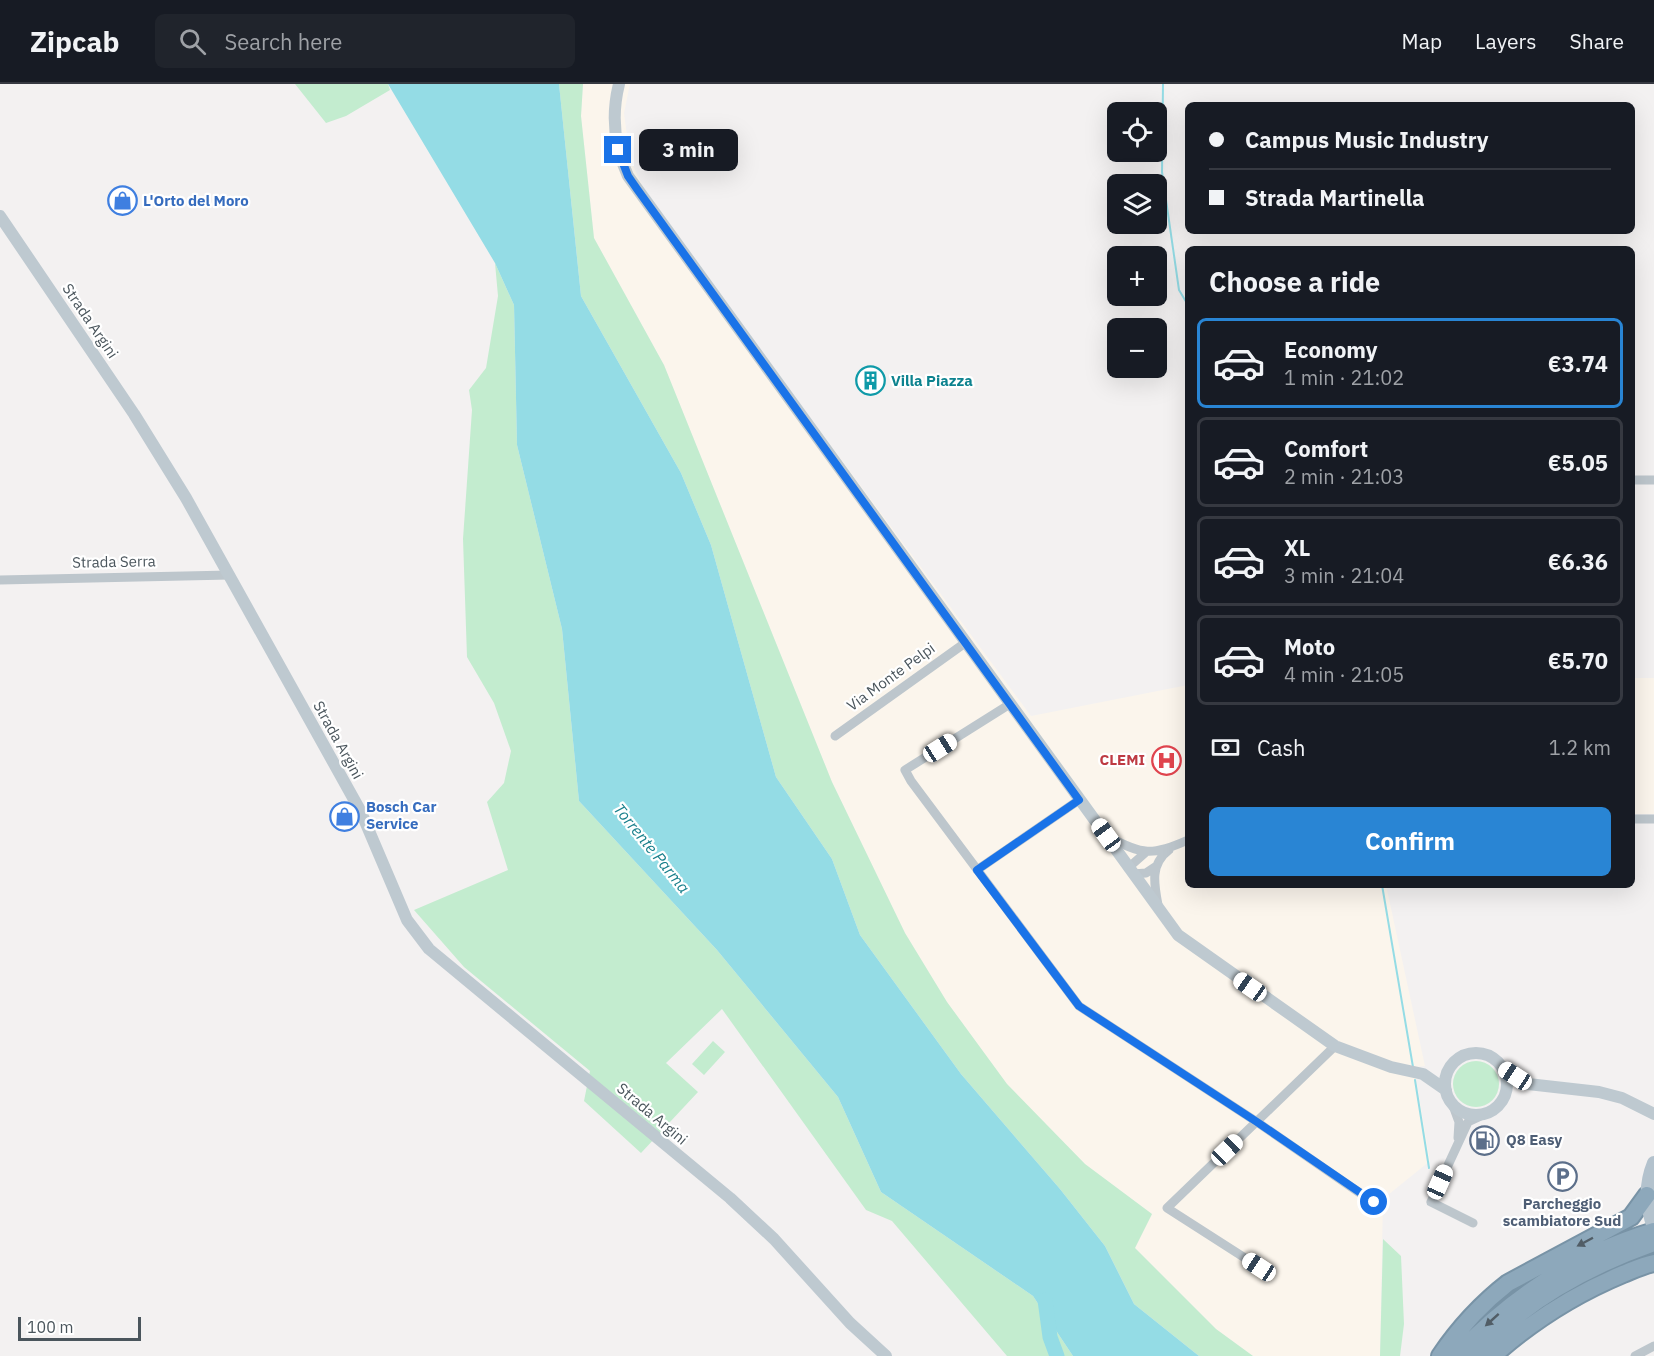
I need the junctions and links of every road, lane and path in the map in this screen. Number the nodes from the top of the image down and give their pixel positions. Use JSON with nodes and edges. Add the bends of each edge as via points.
{"nodes":[{"id":1,"x":619,"y":84,"type":"edge"},
{"id":2,"x":0,"y":216,"type":"edge"},
{"id":3,"x":1635,"y":480,"type":"edge"},
{"id":4,"x":1654,"y":480,"type":"edge"},
{"id":5,"x":230,"y":575,"type":"junction"},
{"id":6,"x":0,"y":580,"type":"edge"},
{"id":7,"x":964,"y":643,"type":"junction"},
{"id":8,"x":1010,"y":704,"type":"junction"},
{"id":9,"x":835,"y":736,"type":"dead end"},
{"id":10,"x":1079,"y":800,"type":"junction"},
{"id":11,"x":1635,"y":819,"type":"edge"},
{"id":12,"x":1654,"y":819,"type":"edge"},
{"id":13,"x":1106,"y":835,"type":"junction"},
{"id":14,"x":1185,"y":841,"type":"edge"},
{"id":15,"x":1173,"y":847,"type":"junction"},
{"id":16,"x":1145,"y":853,"type":"junction"},
{"id":17,"x":1155,"y":867,"type":"junction"},
{"id":18,"x":977,"y":870,"type":"junction"},
{"id":19,"x":1130,"y":871,"type":"junction"},
{"id":20,"x":1158,"y":909,"type":"junction"},
{"id":21,"x":1335,"y":1046,"type":"junction"},
{"id":22,"x":1451,"y":1067,"type":"junction"},
{"id":23,"x":1503,"y":1067,"type":"junction"},
{"id":24,"x":1423,"y":1074,"type":"junction"},
{"id":25,"x":1528,"y":1084,"type":"junction"},
{"id":26,"x":1446,"y":1090,"type":"junction"},
{"id":27,"x":1506,"y":1094,"type":"junction"},
{"id":28,"x":1452,"y":1103,"type":"junction"},
{"id":29,"x":1648,"y":1111,"type":"edge"},
{"id":30,"x":1483,"y":1115,"type":"junction"},
{"id":31,"x":1257,"y":1122,"type":"junction"},
{"id":32,"x":1654,"y":1122,"type":"edge"},
{"id":33,"x":1458,"y":1143,"type":"junction"},
{"id":34,"x":1654,"y":1163,"type":"edge"},
{"id":35,"x":1647,"y":1195,"type":"junction"},
{"id":36,"x":1374,"y":1202,"type":"dead end"},
{"id":37,"x":1473,"y":1223,"type":"dead end"},
{"id":38,"x":1654,"y":1229,"type":"edge"},
{"id":39,"x":1635,"y":1243,"type":"junction"},
{"id":40,"x":1654,"y":1243,"type":"edge"},
{"id":41,"x":1654,"y":1263,"type":"edge"},
{"id":42,"x":1259,"y":1267,"type":"dead end"},
{"id":43,"x":1654,"y":1346,"type":"edge"},
{"id":44,"x":886,"y":1356,"type":"edge"},
{"id":45,"x":1440,"y":1356,"type":"edge"},
{"id":46,"x":1456,"y":1356,"type":"edge"},
{"id":47,"x":1474,"y":1356,"type":"edge"},
{"id":48,"x":1493,"y":1356,"type":"edge"},
{"id":49,"x":1635,"y":1356,"type":"edge"}],
"edges":[{"from":1,"to":7,"type":"street","via":[[615,135],[628,176]]},
{"from":2,"to":5,"type":"street","name":"Strada Argini","via":[[134,414]]},
{"from":3,"to":4,"type":"street"},
{"from":5,"to":6,"type":"street","name":"Strada Serra"},
{"from":5,"to":44,"type":"street","name":"Strada Argini","via":[[361,812],[407,920],[429,949],[730,1198],[774,1239],[856,1330]]},
{"from":7,"to":8,"type":"street"},
{"from":7,"to":9,"type":"street","name":"Via Monte Pelpi"},
{"from":8,"to":10,"type":"street"},
{"from":8,"to":18,"type":"street","via":[[905,770]]},
{"from":10,"to":13,"type":"street"},
{"from":10,"to":18,"type":"street"},
{"from":11,"to":12,"type":"street"},
{"from":13,"to":16,"type":"street"},
{"from":13,"to":19,"type":"street"},
{"from":14,"to":15,"type":"street"},
{"from":15,"to":16,"type":"street"},
{"from":15,"to":17,"type":"street","via":[[1160,856]]},
{"from":16,"to":19,"type":"street"},
{"from":17,"to":19,"type":"street","via":[[1146,873]]},
{"from":17,"to":20,"type":"street"},
{"from":18,"to":31,"type":"street","via":[[1079,1006]]},
{"from":19,"to":20,"type":"street"},
{"from":20,"to":21,"type":"street","via":[[1178,935]]},
{"from":21,"to":24,"type":"street","via":[[1391,1067]]},
{"from":21,"to":31,"type":"street"},
{"from":22,"to":23,"type":"street","via":[[1477,1053]]},
{"from":22,"to":24,"type":"street"},
{"from":22,"to":26,"type":"street"},
{"from":23,"to":25,"type":"street"},
{"from":23,"to":27,"type":"street","via":[[1508,1084]]},
{"from":24,"to":26,"type":"street"},
{"from":25,"to":27,"type":"street"},
{"from":25,"to":29,"type":"street","via":[[1599,1092]]},
{"from":26,"to":28,"type":"street"},
{"from":27,"to":30,"type":"street","via":[[1497,1107]]},
{"from":28,"to":30,"type":"street","via":[[1466,1114]]},
{"from":28,"to":33,"type":"street","via":[[1459,1122]]},
{"from":29,"to":32,"type":"street"},
{"from":30,"to":33,"type":"street","via":[[1468,1122]]},
{"from":31,"to":36,"type":"street"},
{"from":31,"to":42,"type":"street","via":[[1167,1208]]},
{"from":33,"to":37,"type":"street","via":[[1431,1202]]},
{"from":34,"to":35,"type":"main road"},
{"from":35,"to":38,"type":"main road"},
{"from":35,"to":45,"type":"highway","one_way":true,"via":[[1631,1217],[1508,1283],[1468,1319]]},
{"from":38,"to":39,"type":"highway"},
{"from":39,"to":40,"type":"highway"},
{"from":39,"to":46,"type":"highway","one_way":true,"via":[[1582,1259],[1527,1293]]},
{"from":39,"to":47,"type":"highway","via":[[1558,1287],[1524,1311]]},
{"from":41,"to":48,"type":"highway","via":[[1594,1286],[1555,1308]]},
{"from":43,"to":49,"type":"street"}]}
